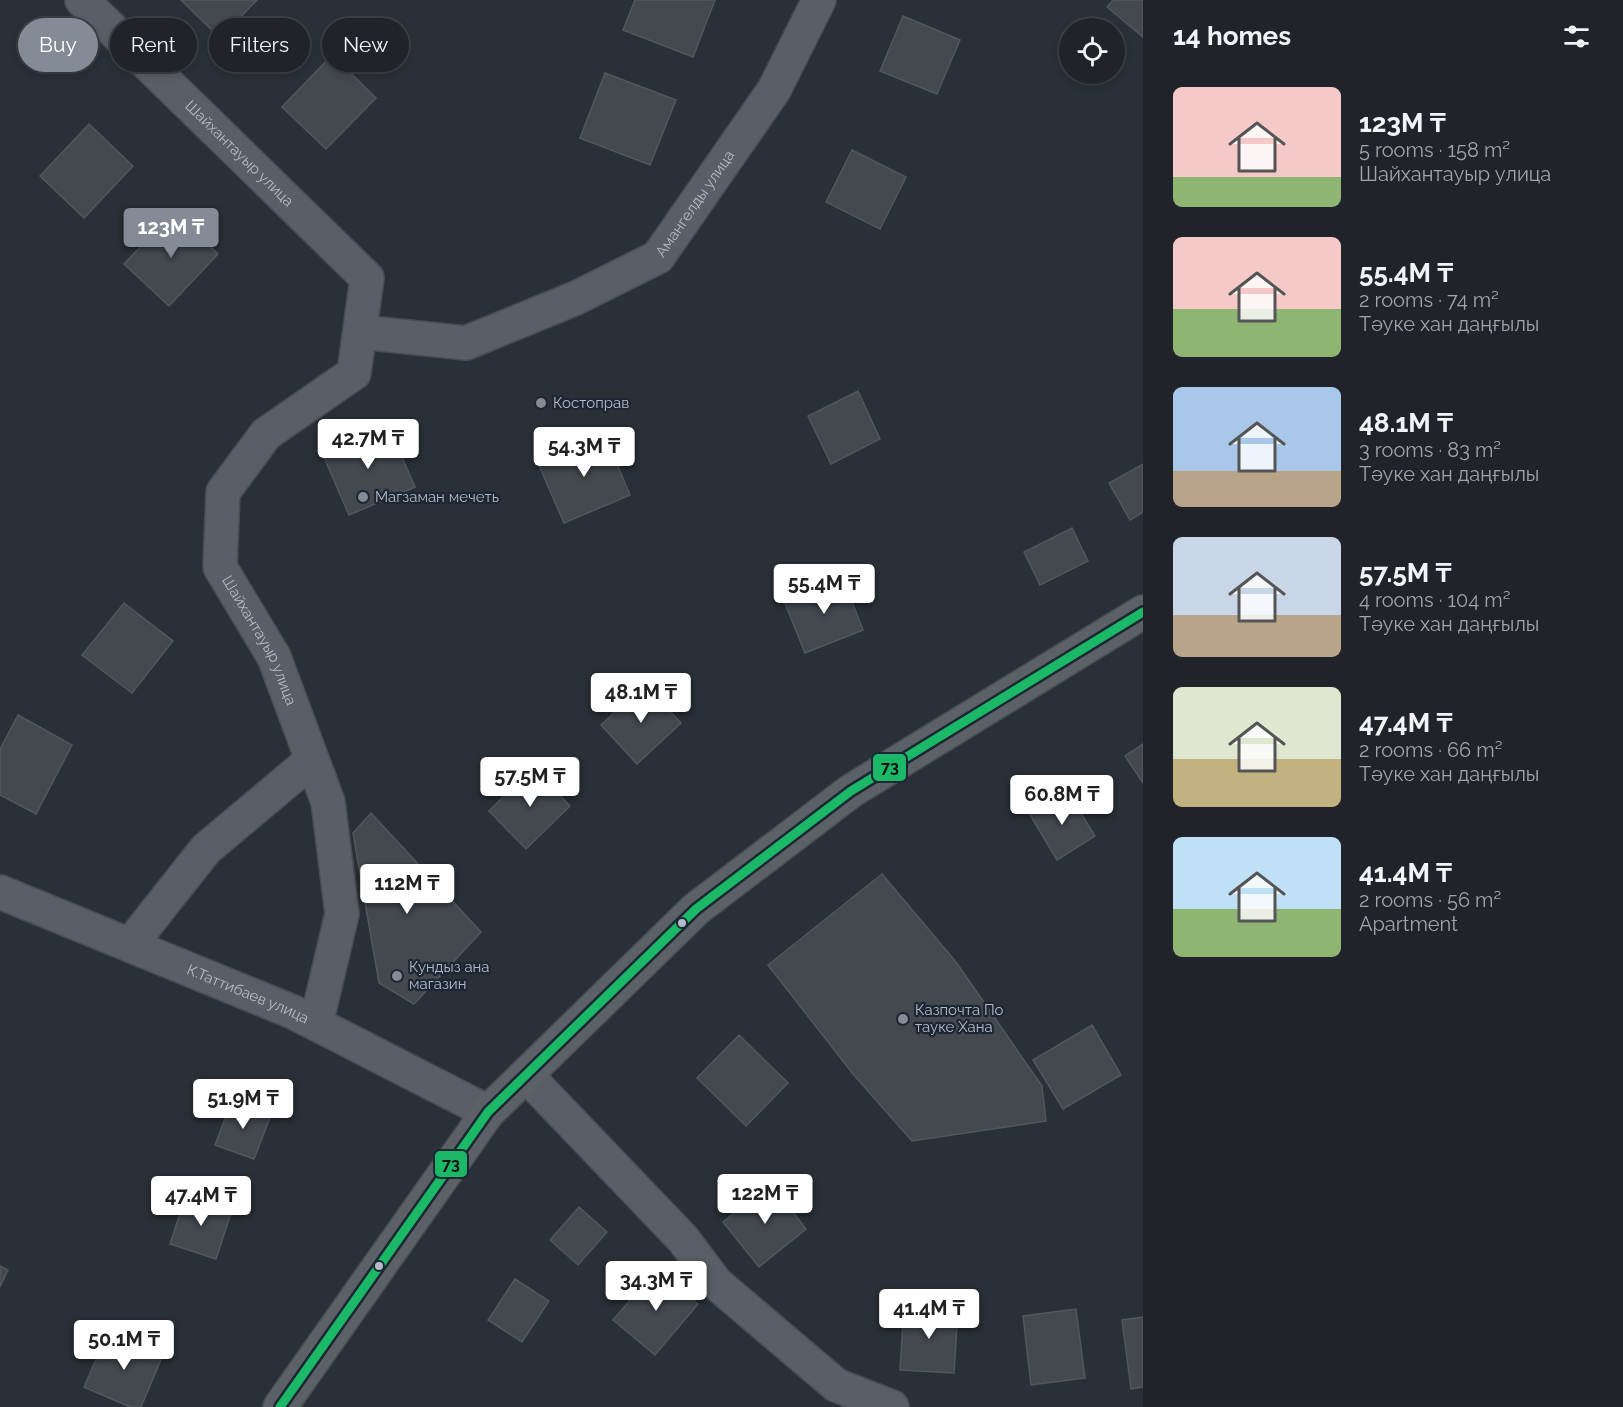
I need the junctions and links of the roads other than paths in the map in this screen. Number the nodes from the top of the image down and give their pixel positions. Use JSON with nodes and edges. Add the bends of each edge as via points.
{"nodes":[{"id":1,"x":82,"y":0,"type":"edge"},
{"id":2,"x":819,"y":0,"type":"edge"},
{"id":3,"x":360,"y":332,"type":"junction"},
{"id":4,"x":1143,"y":612,"type":"edge"},
{"id":5,"x":312,"y":760,"type":"junction"},
{"id":6,"x":0,"y":892,"type":"edge"},
{"id":7,"x":130,"y":945,"type":"junction"},
{"id":8,"x":316,"y":1024,"type":"junction"},
{"id":9,"x":526,"y":1075,"type":"junction"},
{"id":10,"x":488,"y":1112,"type":"junction"},
{"id":11,"x":280,"y":1407,"type":"edge"},
{"id":12,"x":892,"y":1407,"type":"edge"}],
"edges":[{"from":1,"to":3,"type":"street","name":"Шайхантауыр улица","via":[[367,278]]},
{"from":2,"to":3,"type":"street","name":"Амангелды улица","via":[[774,90],[658,257],[576,298],[466,343]]},
{"from":3,"to":5,"type":"street","name":"Шайхантауыр улица","via":[[354,373],[266,434],[223,492],[220,567],[274,657]]},
{"from":4,"to":9,"type":"main road","via":[[850,791],[696,909]]},
{"from":5,"to":7,"type":"street","via":[[206,849]]},
{"from":5,"to":8,"type":"street","name":"Шайхантауыр улица","via":[[328,802],[342,914]]},
{"from":6,"to":7,"type":"street","name":"К.Таттибаев улица"},
{"from":7,"to":8,"type":"street","name":"К.Таттибаев улица"},
{"from":8,"to":10,"type":"street","name":"К.Таттибаев улица"},
{"from":9,"to":10,"type":"main road"},
{"from":9,"to":12,"type":"street","via":[[683,1239],[716,1283],[836,1385]]},
{"from":10,"to":11,"type":"main road"}]}
